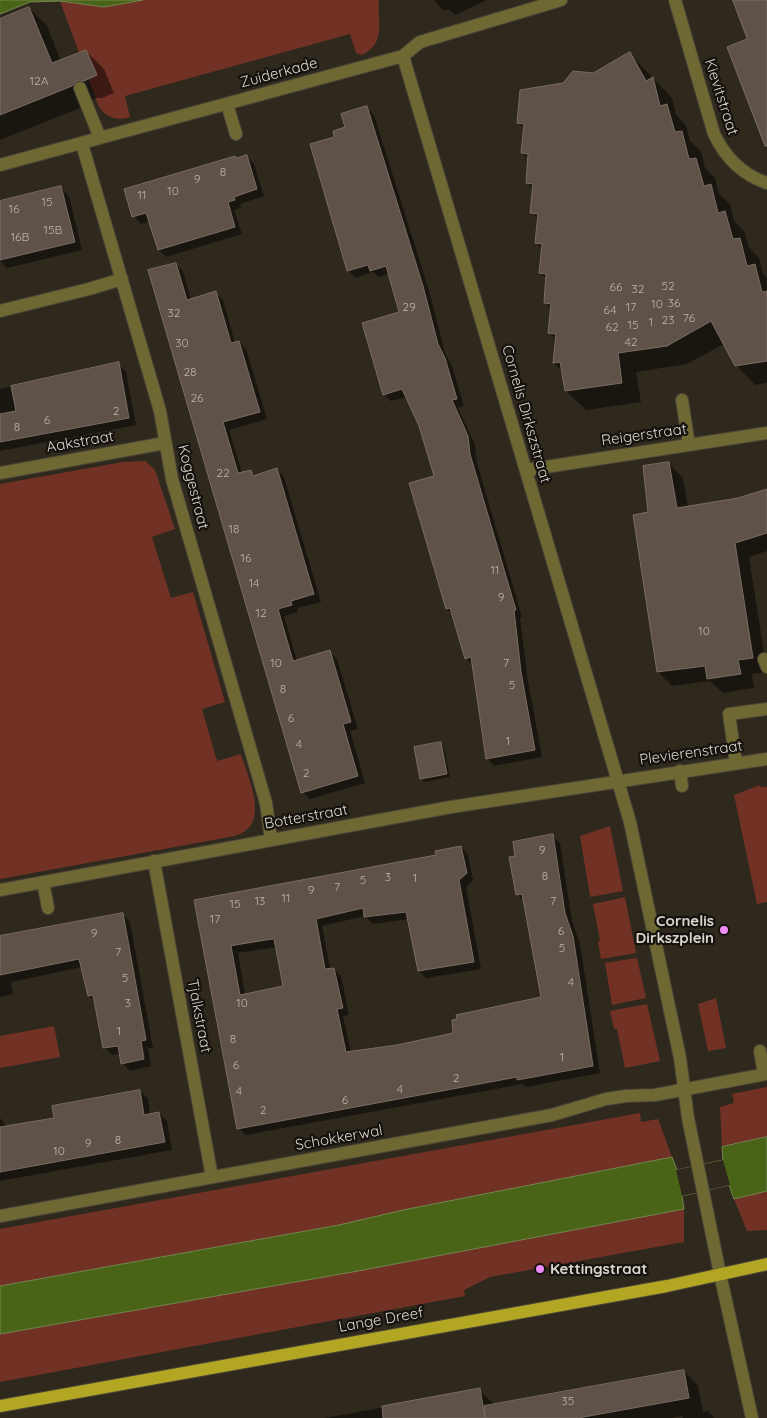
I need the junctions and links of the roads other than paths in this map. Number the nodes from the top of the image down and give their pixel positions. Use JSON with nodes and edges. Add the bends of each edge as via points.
{"nodes":[{"id":1,"x":561,"y":0,"type":"edge"},
{"id":2,"x":675,"y":0,"type":"edge"},
{"id":3,"x":403,"y":56,"type":"junction"},
{"id":4,"x":80,"y":88,"type":"dead end"},
{"id":5,"x":227,"y":104,"type":"junction"},
{"id":6,"x":236,"y":134,"type":"dead end"},
{"id":7,"x":100,"y":138,"type":"junction"},
{"id":8,"x":82,"y":144,"type":"junction"},
{"id":9,"x":0,"y":165,"type":"edge"},
{"id":10,"x":767,"y":183,"type":"edge"},
{"id":11,"x":122,"y":279,"type":"junction"},
{"id":12,"x":0,"y":311,"type":"edge"},
{"id":13,"x":682,"y":400,"type":"dead end"},
{"id":14,"x":767,"y":433,"type":"edge"},
{"id":15,"x":165,"y":443,"type":"junction"},
{"id":16,"x":689,"y":445,"type":"junction"},
{"id":17,"x":526,"y":470,"type":"junction"},
{"id":18,"x":0,"y":473,"type":"edge"},
{"id":19,"x":767,"y":709,"type":"edge"},
{"id":20,"x":767,"y":759,"type":"edge"},
{"id":21,"x":736,"y":763,"type":"junction"},
{"id":22,"x":680,"y":771,"type":"junction"},
{"id":23,"x":619,"y":780,"type":"junction"},
{"id":24,"x":682,"y":786,"type":"dead end"},
{"id":25,"x":272,"y":839,"type":"junction"},
{"id":26,"x":154,"y":862,"type":"junction"},
{"id":27,"x":43,"y":882,"type":"junction"},
{"id":28,"x":0,"y":890,"type":"edge"},
{"id":29,"x":48,"y":908,"type":"dead end"},
{"id":30,"x":760,"y":1051,"type":"dead end"},
{"id":31,"x":766,"y":1074,"type":"edge"},
{"id":32,"x":683,"y":1090,"type":"junction"},
{"id":33,"x":212,"y":1177,"type":"junction"},
{"id":34,"x":0,"y":1216,"type":"edge"},
{"id":35,"x":767,"y":1264,"type":"edge"},
{"id":36,"x":720,"y":1274,"type":"junction"},
{"id":37,"x":0,"y":1406,"type":"edge"},
{"id":38,"x":752,"y":1418,"type":"edge"}],
"edges":[{"from":1,"to":3,"type":"street","name":"Zuiderkade","via":[[420,42]]},
{"from":2,"to":10,"type":"street","name":"Kievitstraat","via":[[720,146],[738,166]]},
{"from":3,"to":5,"type":"street","name":"Zuiderkade"},
{"from":3,"to":17,"type":"street","name":"Cornelis Dirkszstraat"},
{"from":4,"to":7,"type":"street"},
{"from":5,"to":6,"type":"street"},
{"from":5,"to":7,"type":"street","name":"Zuiderkade"},
{"from":7,"to":8,"type":"street","name":"Zuiderkade"},
{"from":8,"to":9,"type":"street","name":"Zuiderkade"},
{"from":8,"to":11,"type":"street","name":"Koggestraat"},
{"from":11,"to":12,"type":"street"},
{"from":11,"to":15,"type":"street","name":"Koggestraat","via":[[160,411]]},
{"from":13,"to":16,"type":"street"},
{"from":14,"to":16,"type":"street","name":"Reigerstraat"},
{"from":15,"to":18,"type":"street","name":"Aakstraat"},
{"from":15,"to":25,"type":"street","name":"Koggestraat","via":[[172,479],[266,803]]},
{"from":16,"to":17,"type":"street","name":"Reigerstraat"},
{"from":17,"to":23,"type":"street","name":"Cornelis Dirkszstraat","via":[[598,720]]},
{"from":19,"to":21,"type":"street","via":[[729,714]]},
{"from":20,"to":21,"type":"street","name":"Plevierenstraat"},
{"from":21,"to":22,"type":"street","name":"Plevierenstraat"},
{"from":22,"to":23,"type":"street","name":"Plevierenstraat"},
{"from":22,"to":24,"type":"street"},
{"from":23,"to":25,"type":"street","name":"Botterstraat"},
{"from":23,"to":32,"type":"street","via":[[669,1006]]},
{"from":25,"to":26,"type":"street","name":"Botterstraat"},
{"from":26,"to":27,"type":"street","name":"Botterstraat"},
{"from":26,"to":33,"type":"street","name":"Tjalkstraat"},
{"from":27,"to":28,"type":"street","name":"Botterstraat"},
{"from":27,"to":29,"type":"street"},
{"from":30,"to":31,"type":"street"},
{"from":31,"to":32,"type":"street","name":"Schokkerwal"},
{"from":32,"to":33,"type":"street","name":"Schokkerwal","via":[[606,1099],[552,1115]]},
{"from":32,"to":36,"type":"street"},
{"from":33,"to":34,"type":"street","name":"Schokkerwal"},
{"from":35,"to":36,"type":"main road","name":"Lange Dreef"},
{"from":36,"to":37,"type":"main road","name":"Lange Dreef"},
{"from":36,"to":38,"type":"street"}]}
